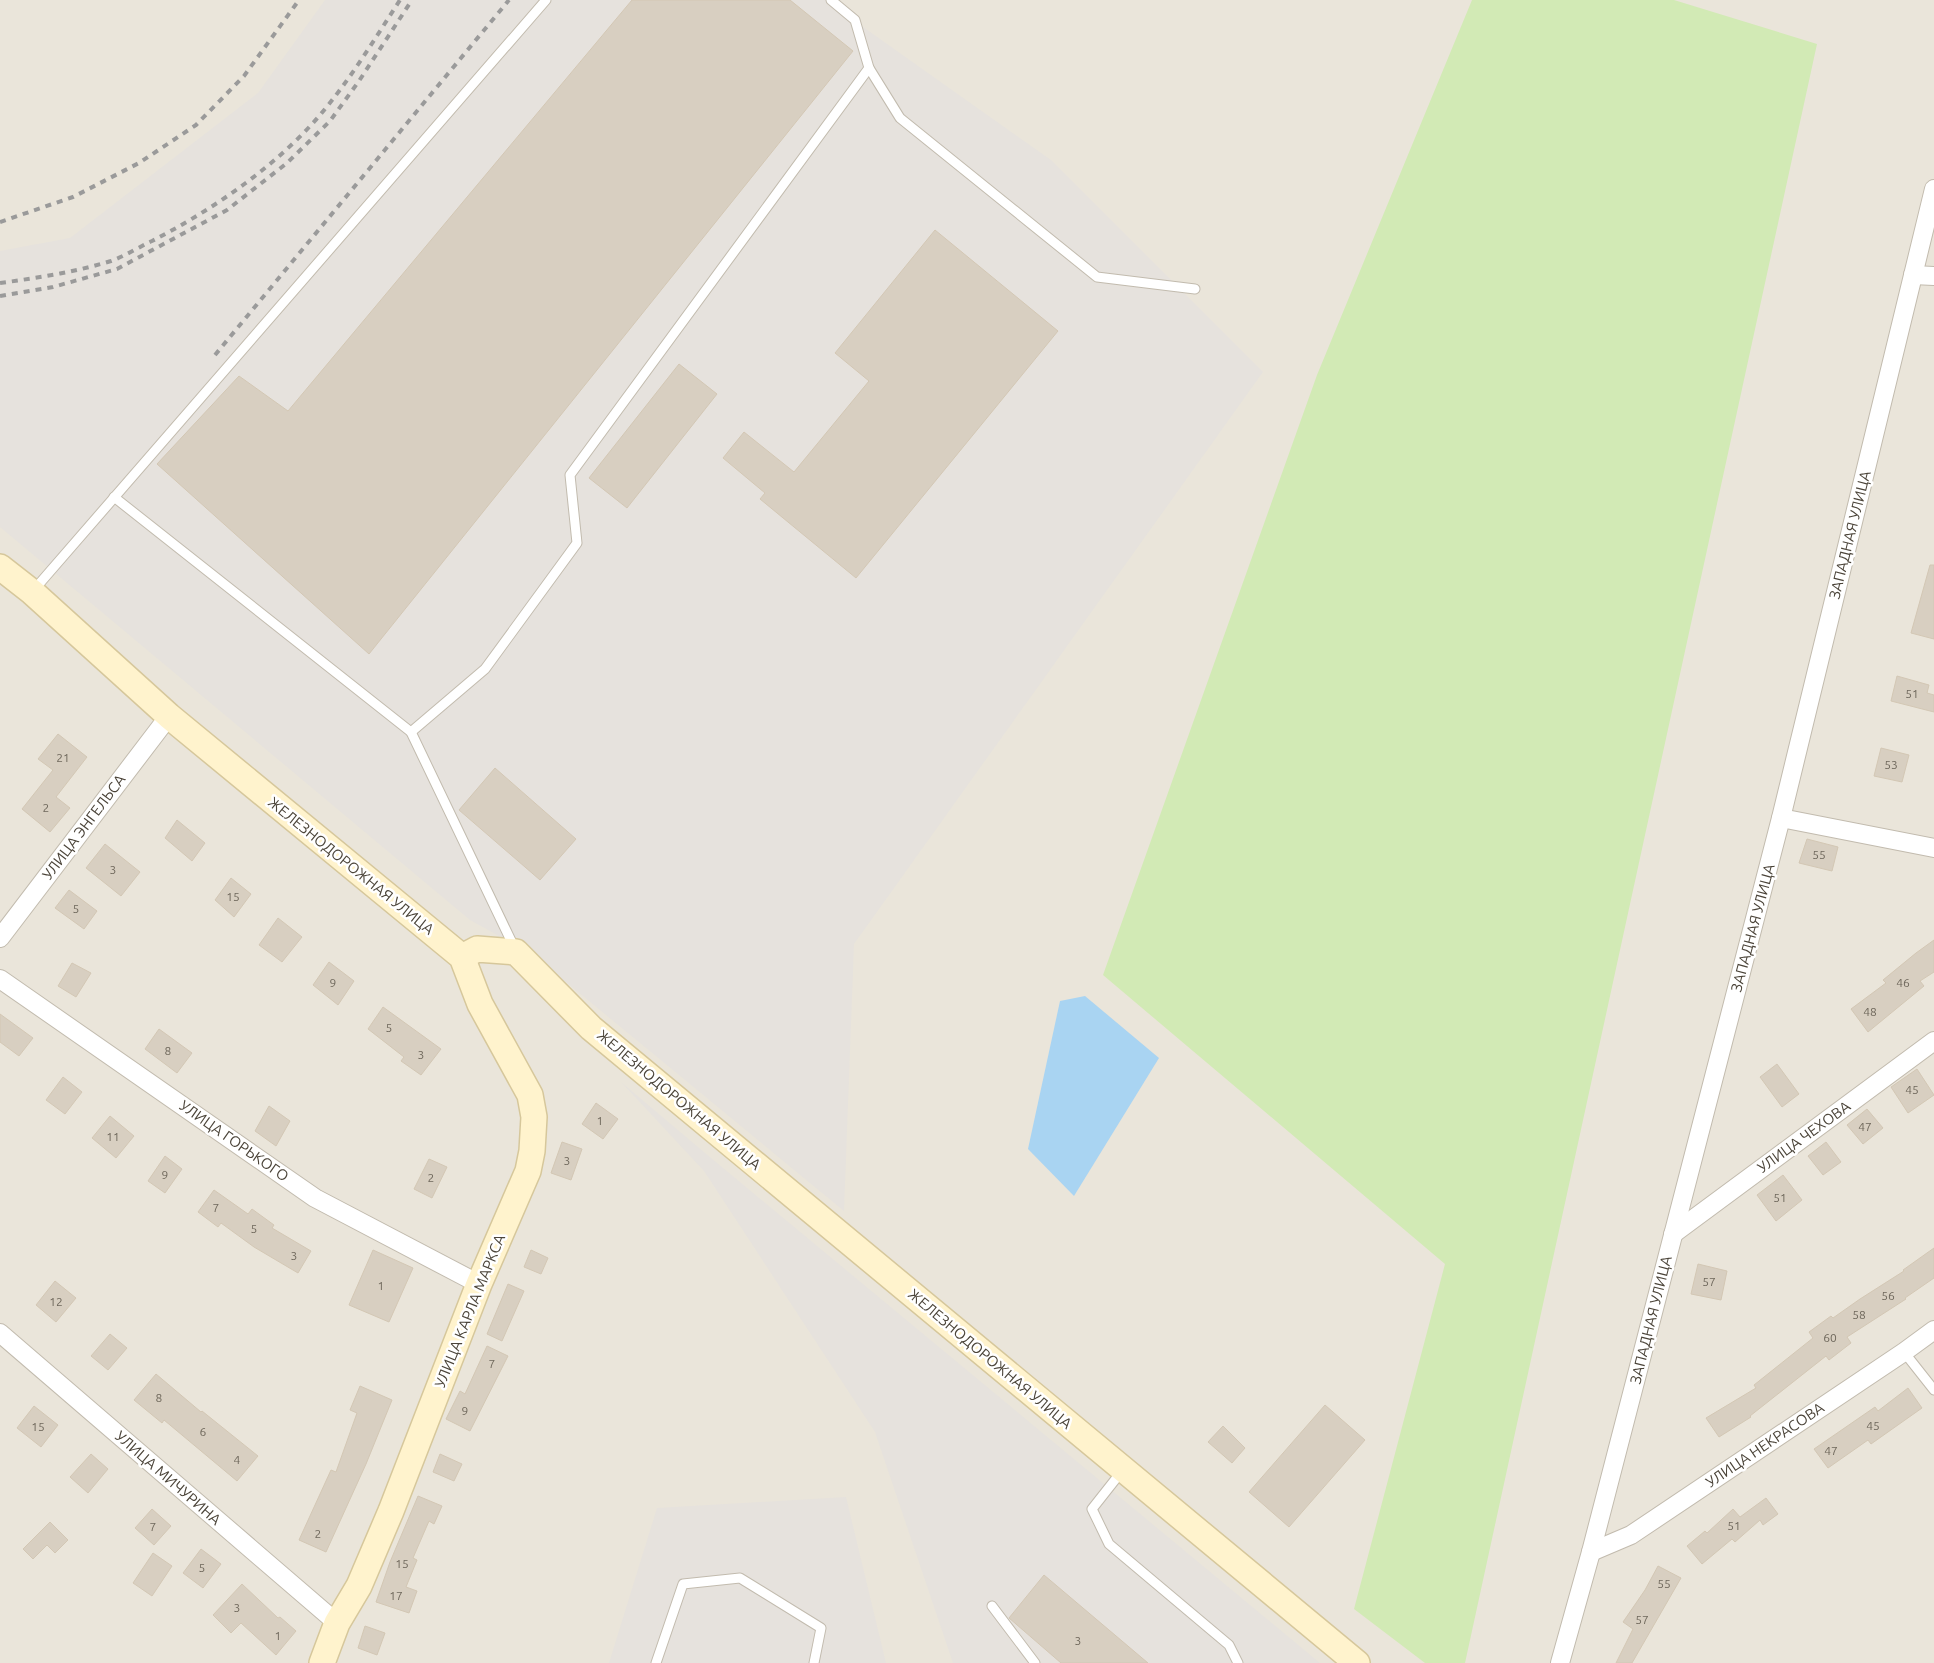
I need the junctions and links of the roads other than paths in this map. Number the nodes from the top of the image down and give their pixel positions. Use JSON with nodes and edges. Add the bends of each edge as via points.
{"nodes":[{"id":1,"x":546,"y":0,"type":"edge"},
{"id":2,"x":831,"y":0,"type":"edge"},
{"id":3,"x":869,"y":68,"type":"junction"},
{"id":4,"x":1934,"y":190,"type":"edge"},
{"id":5,"x":1913,"y":275,"type":"junction"},
{"id":6,"x":1934,"y":276,"type":"edge"},
{"id":7,"x":1195,"y":289,"type":"dead end"},
{"id":8,"x":114,"y":497,"type":"junction"},
{"id":9,"x":0,"y":567,"type":"edge"},
{"id":10,"x":32,"y":592,"type":"junction"},
{"id":11,"x":169,"y":716,"type":"junction"},
{"id":12,"x":411,"y":732,"type":"junction"},
{"id":13,"x":1782,"y":818,"type":"junction"},
{"id":14,"x":1934,"y":848,"type":"edge"},
{"id":15,"x":0,"y":938,"type":"edge"},
{"id":16,"x":516,"y":952,"type":"junction"},
{"id":17,"x":462,"y":957,"type":"junction"},
{"id":18,"x":0,"y":979,"type":"edge"},
{"id":19,"x":1934,"y":1041,"type":"edge"},
{"id":20,"x":1673,"y":1234,"type":"junction"},
{"id":21,"x":479,"y":1284,"type":"junction"},
{"id":22,"x":1934,"y":1330,"type":"edge"},
{"id":23,"x":0,"y":1332,"type":"edge"},
{"id":24,"x":1904,"y":1352,"type":"junction"},
{"id":25,"x":1934,"y":1390,"type":"edge"},
{"id":26,"x":1123,"y":1469,"type":"junction"},
{"id":27,"x":1591,"y":1552,"type":"junction"},
{"id":28,"x":992,"y":1606,"type":"dead end"},
{"id":29,"x":337,"y":1623,"type":"junction"},
{"id":30,"x":322,"y":1663,"type":"edge"},
{"id":31,"x":656,"y":1663,"type":"edge"},
{"id":32,"x":814,"y":1663,"type":"edge"},
{"id":33,"x":1035,"y":1663,"type":"edge"},
{"id":34,"x":1238,"y":1663,"type":"edge"},
{"id":35,"x":1357,"y":1663,"type":"edge"},
{"id":36,"x":1560,"y":1663,"type":"edge"}],
"edges":[{"from":1,"to":8,"type":"lane"},
{"from":2,"to":3,"type":"lane","via":[[855,20]]},
{"from":3,"to":7,"type":"lane","via":[[900,118],[1097,277]]},
{"from":3,"to":12,"type":"lane","via":[[570,475],[577,543],[485,669]]},
{"from":4,"to":5,"type":"street","name":"ЗАПАДНАЯ УЛИЦА"},
{"from":5,"to":6,"type":"street"},
{"from":5,"to":13,"type":"street","name":"ЗАПАДНАЯ УЛИЦА"},
{"from":8,"to":10,"type":"lane"},
{"from":8,"to":12,"type":"lane"},
{"from":9,"to":10,"type":"main road","name":"ЖЕЛЕЗНОДОРОЖНАЯ УЛИЦА"},
{"from":10,"to":11,"type":"main road","name":"ЖЕЛЕЗНОДОРОЖНАЯ УЛИЦА"},
{"from":11,"to":15,"type":"street","name":"УЛИЦА ЭНГЕЛЬСА"},
{"from":11,"to":17,"type":"main road","name":"ЖЕЛЕЗНОДОРОЖНАЯ УЛИЦА"},
{"from":12,"to":16,"type":"lane"},
{"from":13,"to":14,"type":"street"},
{"from":13,"to":20,"type":"street","name":"ЗАПАДНАЯ УЛИЦА"},
{"from":16,"to":17,"type":"main road","via":[[477,949]]},
{"from":16,"to":26,"type":"main road","name":"ЖЕЛЕЗНОДОРОЖНАЯ УЛИЦА","via":[[591,1028]]},
{"from":17,"to":21,"type":"main road","name":"УЛИЦА КАРЛА МАРКСА","via":[[480,1004],[530,1095],[534,1117],[528,1171]]},
{"from":18,"to":21,"type":"street","name":"УЛИЦА ГОРЬКОГО","via":[[315,1198]]},
{"from":19,"to":20,"type":"street","name":"УЛИЦА ЧЕХОВА"},
{"from":20,"to":27,"type":"street","name":"ЗАПАДНАЯ УЛИЦА"},
{"from":21,"to":29,"type":"main road","name":"УЛИЦА КАРЛА МАРКСА","via":[[388,1519],[359,1586]]},
{"from":22,"to":24,"type":"street","name":"УЛИЦА НЕКРАСОВА"},
{"from":23,"to":29,"type":"street","name":"УЛИЦА МИЧУРИНА"},
{"from":24,"to":25,"type":"lane"},
{"from":24,"to":27,"type":"street","name":"УЛИЦА НЕКРАСОВА","via":[[1631,1535]]},
{"from":26,"to":34,"type":"lane","via":[[1092,1509],[1109,1544],[1229,1645]]},
{"from":26,"to":35,"type":"main road","name":"ЖЕЛЕЗНОДОРОЖНАЯ УЛИЦА"},
{"from":27,"to":36,"type":"street","name":"ЗАПАДНАЯ УЛИЦА"},
{"from":28,"to":33,"type":"lane"},
{"from":29,"to":30,"type":"main road","name":"УЛИЦА КАРЛА МАРКСА"},
{"from":31,"to":32,"type":"lane","via":[[683,1584],[740,1578],[821,1628]]}]}
